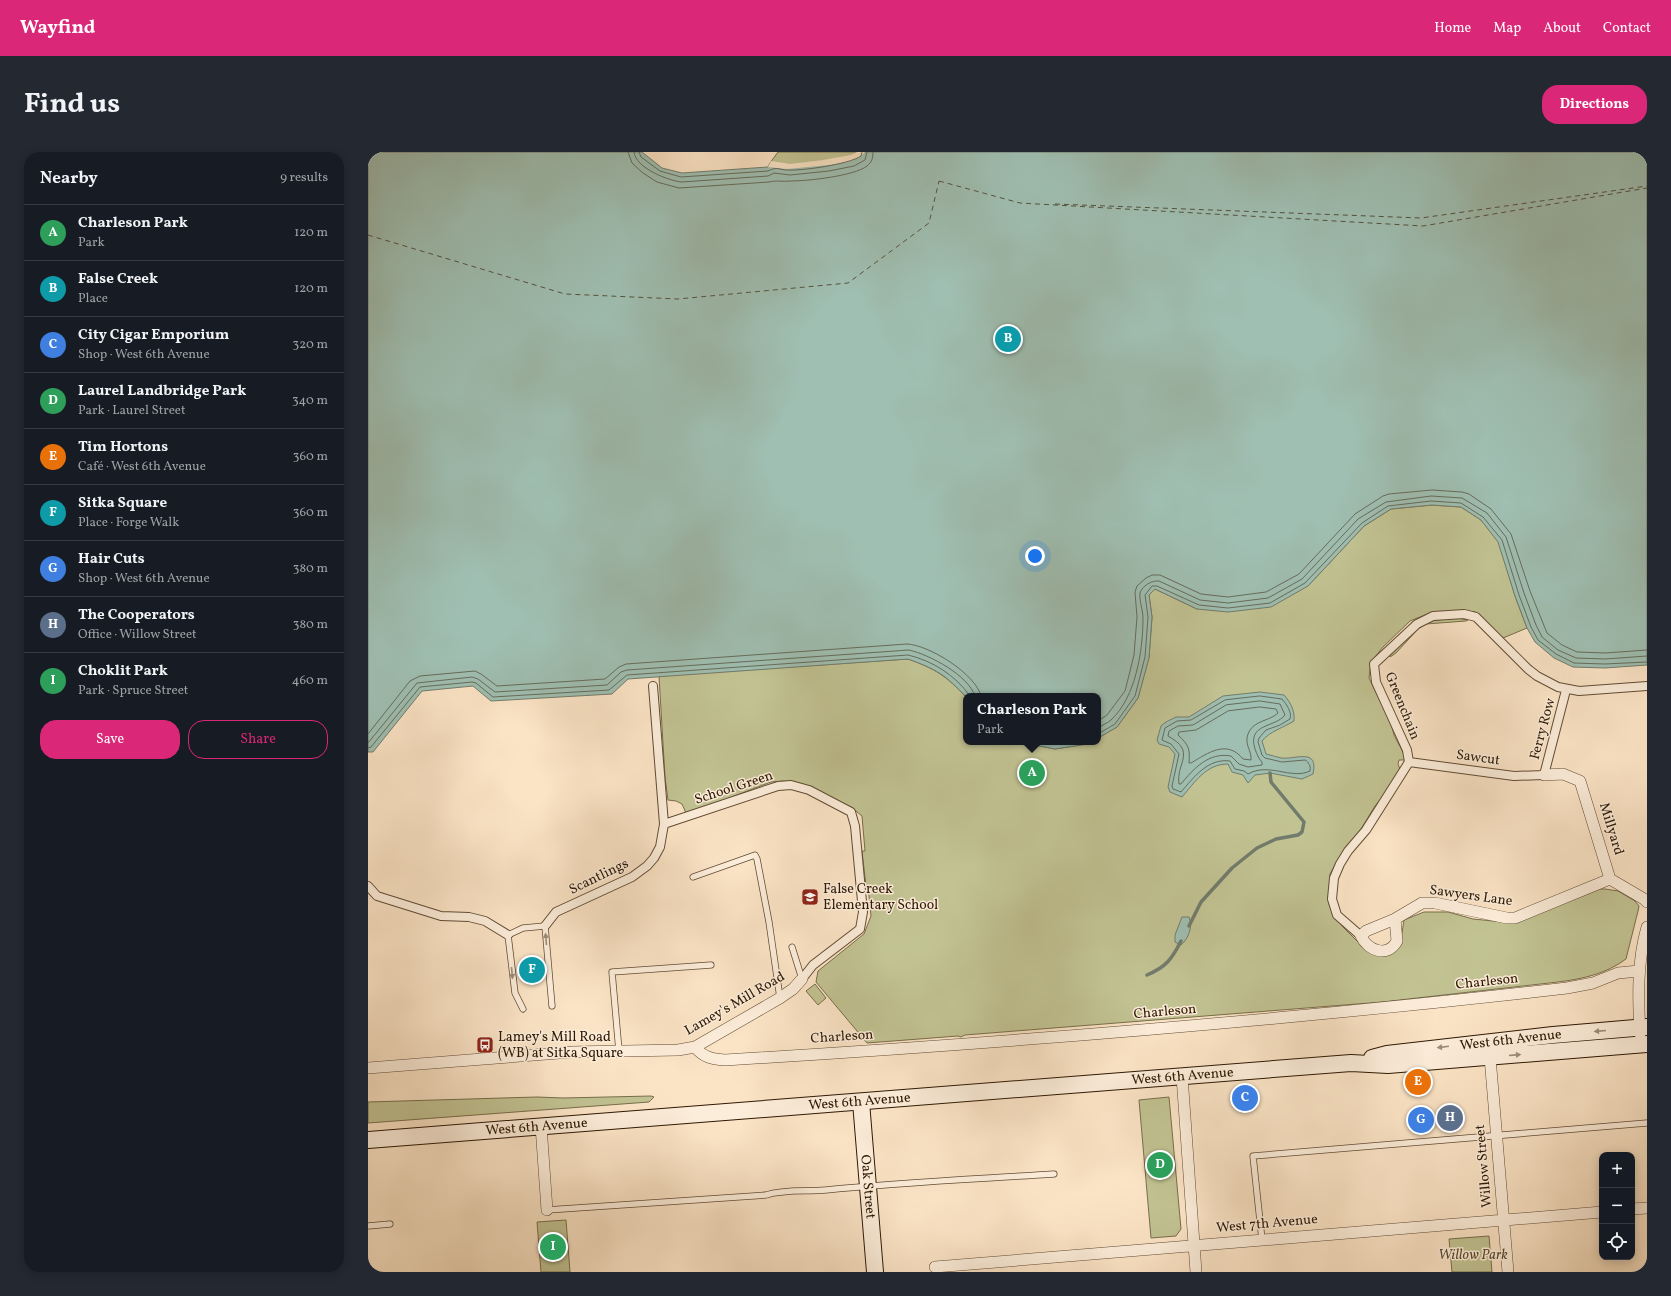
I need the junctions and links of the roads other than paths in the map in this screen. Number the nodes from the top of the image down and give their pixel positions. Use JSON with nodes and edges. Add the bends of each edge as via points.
{"nodes":[{"id":1,"x":653,"y":686,"type":"dead end"},
{"id":2,"x":1647,"y":686,"type":"edge"},
{"id":3,"x":1566,"y":690,"type":"junction"},
{"id":4,"x":1409,"y":762,"type":"junction"},
{"id":5,"x":1544,"y":775,"type":"junction"},
{"id":6,"x":664,"y":824,"type":"junction"},
{"id":7,"x":693,"y":877,"type":"dead end"},
{"id":8,"x":1610,"y":878,"type":"junction"},
{"id":9,"x":368,"y":886,"type":"edge"},
{"id":10,"x":1647,"y":902,"type":"edge"},
{"id":11,"x":1395,"y":919,"type":"junction"},
{"id":12,"x":545,"y":926,"type":"junction"},
{"id":13,"x":1647,"y":927,"type":"edge"},
{"id":14,"x":508,"y":935,"type":"junction"},
{"id":15,"x":1361,"y":936,"type":"junction"},
{"id":16,"x":792,"y":947,"type":"dead end"},
{"id":17,"x":711,"y":965,"type":"dead end"},
{"id":18,"x":1642,"y":969,"type":"edge"},
{"id":19,"x":802,"y":979,"type":"junction"},
{"id":20,"x":780,"y":998,"type":"junction"},
{"id":21,"x":552,"y":1006,"type":"dead end"},
{"id":22,"x":523,"y":1009,"type":"dead end"},
{"id":23,"x":1643,"y":1027,"type":"edge"},
{"id":24,"x":1644,"y":1045,"type":"edge"},
{"id":25,"x":695,"y":1046,"type":"junction"},
{"id":26,"x":618,"y":1052,"type":"junction"},
{"id":27,"x":1490,"y":1057,"type":"junction"},
{"id":28,"x":1351,"y":1063,"type":"junction"},
{"id":29,"x":368,"y":1068,"type":"edge"},
{"id":30,"x":1182,"y":1076,"type":"junction"},
{"id":31,"x":861,"y":1102,"type":"junction"},
{"id":32,"x":1647,"y":1124,"type":"edge"},
{"id":33,"x":541,"y":1126,"type":"junction"},
{"id":34,"x":1496,"y":1135,"type":"junction"},
{"id":35,"x":368,"y":1140,"type":"edge"},
{"id":36,"x":1054,"y":1174,"type":"dead end"},
{"id":37,"x":867,"y":1186,"type":"junction"},
{"id":38,"x":1647,"y":1208,"type":"edge"},
{"id":39,"x":1635,"y":1209,"type":"edge"},
{"id":40,"x":547,"y":1210,"type":"joint"},
{"id":41,"x":1599,"y":1212,"type":"edge"},
{"id":42,"x":1504,"y":1220,"type":"junction"},
{"id":43,"x":390,"y":1224,"type":"dead end"},
{"id":44,"x":368,"y":1226,"type":"edge"},
{"id":45,"x":1262,"y":1240,"type":"junction"},
{"id":46,"x":1193,"y":1246,"type":"junction"},
{"id":47,"x":935,"y":1267,"type":"dead end"},
{"id":48,"x":875,"y":1272,"type":"edge"},
{"id":49,"x":1196,"y":1272,"type":"edge"},
{"id":50,"x":1508,"y":1272,"type":"edge"}],
"edges":[{"from":1,"to":6,"type":"street","name":"Scantlings"},
{"from":2,"to":3,"type":"street"},
{"from":3,"to":4,"type":"street","name":"Greenchain","via":[[1550,684],[1528,669],[1476,617],[1453,614],[1425,619],[1416,624],[1374,664],[1376,682]]},
{"from":3,"to":5,"type":"street","name":"Ferry Row"},
{"from":4,"to":5,"type":"street","name":"Sawcut","via":[[1514,776]]},
{"from":4,"to":15,"type":"street","name":"Greenchain","via":[[1366,830],[1348,851],[1334,878],[1332,899],[1337,915]]},
{"from":5,"to":8,"type":"street","name":"Millyard","via":[[1563,774],[1580,781]]},
{"from":6,"to":12,"type":"street","name":"Scantlings","via":[[660,847],[647,866],[632,876],[556,912]]},
{"from":6,"to":19,"type":"street","name":"School Green","via":[[778,786],[791,785],[809,790],[851,812],[855,826],[864,912],[860,929],[813,965]]},
{"from":7,"to":20,"type":"lane","via":[[754,855],[757,859]]},
{"from":8,"to":10,"type":"street"},
{"from":8,"to":11,"type":"street","name":"Sawyers Lane","via":[[1515,918],[1429,903],[1414,906]]},
{"from":9,"to":14,"type":"street","via":[[377,896],[441,916],[469,916]]},
{"from":11,"to":15,"type":"street","name":"Sawyers Lane"},
{"from":11,"to":15,"type":"street","via":[[1397,941],[1391,948],[1381,951],[1373,949],[1367,946]]},
{"from":12,"to":14,"type":"lane","via":[[523,928]]},
{"from":21,"to":12,"type":"lane","one_way":true},
{"from":13,"to":18,"type":"street","via":[[1642,943]]},
{"from":14,"to":22,"type":"lane","one_way":true,"via":[[515,994]]},
{"from":16,"to":19,"type":"lane"},
{"from":17,"to":26,"type":"lane","via":[[612,972]]},
{"from":18,"to":23,"type":"street"},
{"from":18,"to":25,"type":"street","name":"Charleson","via":[[1566,988],[1400,1007],[947,1045],[724,1060],[705,1057]]},
{"from":19,"to":20,"type":"street","name":"Lamey's Mill Road"},
{"from":20,"to":25,"type":"street","name":"Lamey's Mill Road"},
{"from":23,"to":24,"type":"street"},
{"from":23,"to":28,"type":"main road","name":"West 6th Avenue","one_way":true,"via":[[1386,1054]]},
{"from":27,"to":24,"type":"main road","name":"West 6th Avenue","one_way":true},
{"from":25,"to":26,"type":"street","name":"Lamey's Mill Road","via":[[678,1050]]},
{"from":26,"to":29,"type":"street","name":"Lamey's Mill Road","via":[[572,1052]]},
{"from":27,"to":28,"type":"main road","name":"West 6th Avenue","via":[[1388,1065]]},
{"from":27,"to":34,"type":"street","name":"Willow Street"},
{"from":28,"to":30,"type":"main road","name":"West 6th Avenue"},
{"from":30,"to":31,"type":"main road","name":"West 6th Avenue"},
{"from":30,"to":46,"type":"street"},
{"from":31,"to":33,"type":"main road","name":"West 6th Avenue"},
{"from":31,"to":37,"type":"main road","name":"Oak Street"},
{"from":32,"to":34,"type":"lane"},
{"from":33,"to":35,"type":"main road","name":"West 6th Avenue"},
{"from":33,"to":40,"type":"street"},
{"from":34,"to":42,"type":"street","name":"Willow Street"},
{"from":34,"to":45,"type":"lane","via":[[1253,1156]]},
{"from":36,"to":37,"type":"lane"},
{"from":37,"to":40,"type":"lane"},
{"from":37,"to":48,"type":"main road","name":"Oak Street"},
{"from":38,"to":39,"type":"street"},
{"from":41,"to":42,"type":"street","name":"West 7th Avenue"},
{"from":42,"to":45,"type":"street","name":"West 7th Avenue"},
{"from":42,"to":50,"type":"street","name":"Willow Street"},
{"from":43,"to":44,"type":"lane"},
{"from":45,"to":46,"type":"street","name":"West 7th Avenue"},
{"from":46,"to":47,"type":"street","name":"West 7th Avenue"},
{"from":46,"to":49,"type":"street"}]}
